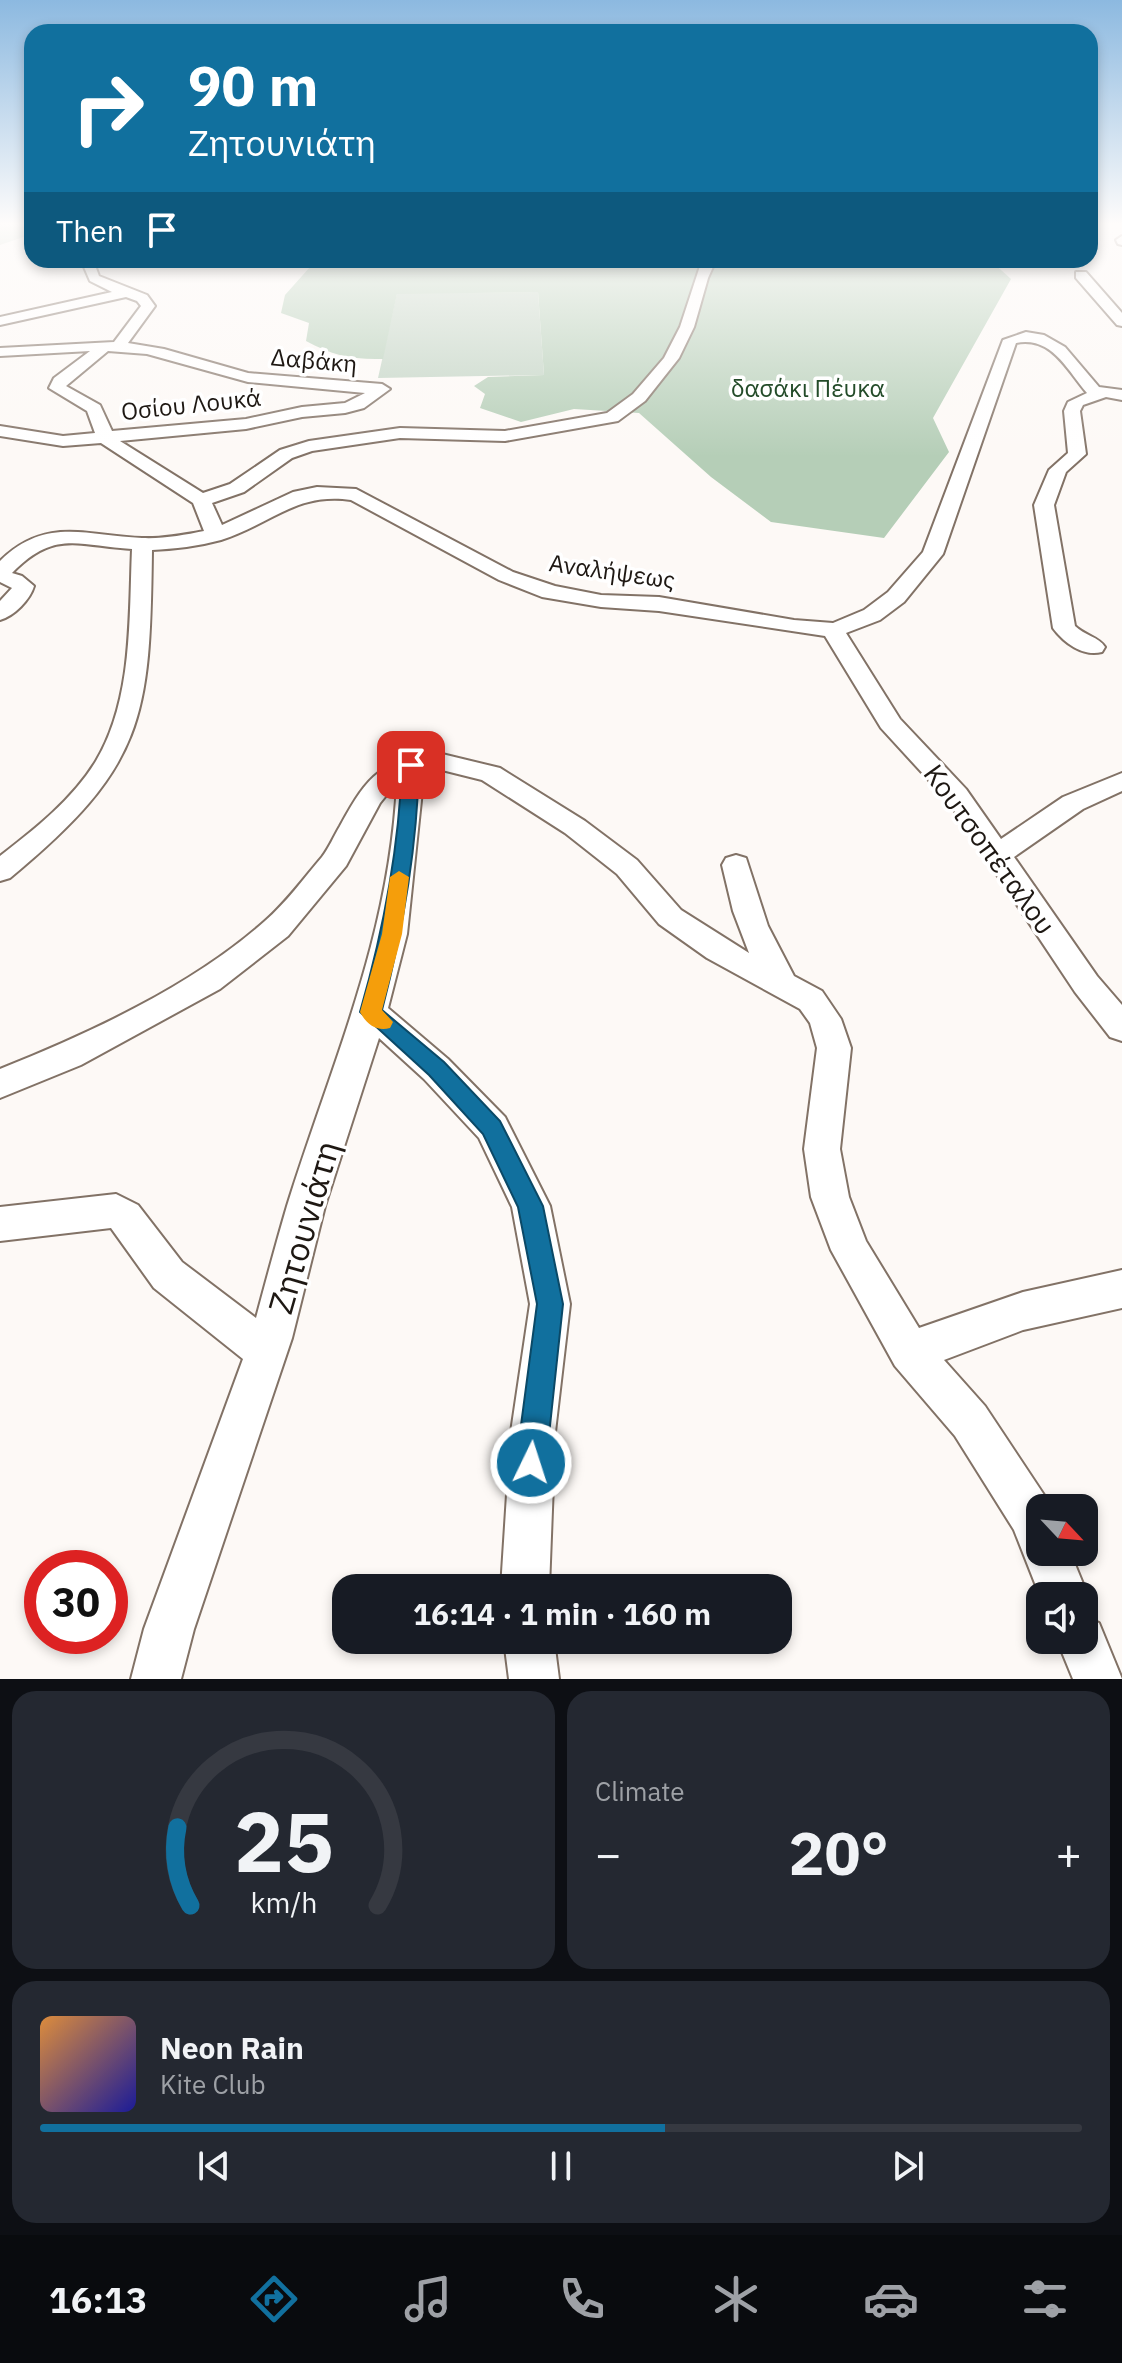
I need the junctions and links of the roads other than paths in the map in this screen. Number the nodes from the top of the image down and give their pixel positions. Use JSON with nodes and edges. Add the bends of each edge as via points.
{"nodes":[{"id":1,"x":94,"y":300,"type":"edge"},
{"id":2,"x":144,"y":300,"type":"edge"},
{"id":3,"x":696,"y":300,"type":"edge"},
{"id":4,"x":1103,"y":300,"type":"edge"},
{"id":5,"x":0,"y":321,"type":"edge"},
{"id":6,"x":1122,"y":322,"type":"edge"},
{"id":7,"x":110,"y":348,"type":"junction"},
{"id":8,"x":2,"y":352,"type":"edge"},
{"id":9,"x":382,"y":389,"type":"joint"},
{"id":10,"x":1100,"y":394,"type":"junction"},
{"id":11,"x":1122,"y":395,"type":"edge"},
{"id":12,"x":1,"y":432,"type":"edge"},
{"id":13,"x":106,"y":438,"type":"junction"},
{"id":14,"x":201,"y":500,"type":"junction"},
{"id":15,"x":216,"y":535,"type":"junction"},
{"id":16,"x":142,"y":544,"type":"junction"},
{"id":17,"x":0,"y":575,"type":"edge"},
{"id":18,"x":0,"y":613,"type":"edge"},
{"id":19,"x":833,"y":630,"type":"junction"},
{"id":20,"x":1094,"y":647,"type":"dead end"},
{"id":21,"x":411,"y":765,"type":"junction"},
{"id":22,"x":1122,"y":781,"type":"edge"},
{"id":23,"x":999,"y":854,"type":"junction"},
{"id":24,"x":736,"y":865,"type":"dead end"},
{"id":25,"x":0,"y":871,"type":"edge"},
{"id":26,"x":782,"y":984,"type":"junction"},
{"id":27,"x":371,"y":1012,"type":"junction"},
{"id":28,"x":1122,"y":1028,"type":"edge"},
{"id":29,"x":0,"y":1084,"type":"edge"},
{"id":30,"x":0,"y":1224,"type":"edge"},
{"id":31,"x":1122,"y":1289,"type":"edge"},
{"id":32,"x":266,"y":1351,"type":"junction"},
{"id":33,"x":910,"y":1352,"type":"junction"},
{"id":34,"x":1026,"y":1508,"type":"edge"},
{"id":35,"x":526,"y":1574,"type":"edge"},
{"id":36,"x":531,"y":1654,"type":"edge"},
{"id":37,"x":1088,"y":1654,"type":"edge"},
{"id":38,"x":156,"y":1679,"type":"edge"},
{"id":39,"x":534,"y":1679,"type":"edge"},
{"id":40,"x":1098,"y":1679,"type":"edge"}],
"edges":[{"from":1,"to":5,"type":"street"},
{"from":2,"to":7,"type":"street","via":[[148,306],[144,315]]},
{"from":3,"to":14,"type":"street","via":[[679,348],[628,409],[612,417],[505,436],[400,433],[309,446],[286,454],[237,488]]},
{"from":4,"to":6,"type":"street"},
{"from":7,"to":8,"type":"street"},
{"from":7,"to":9,"type":"street","name":"Δαβάκη","via":[[154,351],[196,366],[274,382]]},
{"from":7,"to":13,"type":"street","via":[[57,388],[94,408]]},
{"from":9,"to":13,"type":"street","name":"Οσίου Λουκά","via":[[345,408]]},
{"from":10,"to":11,"type":"street"},
{"from":10,"to":19,"type":"street","name":"Αναλήψεως","via":[[1057,345],[1010,340],[933,554],[896,597],[853,625]]},
{"from":10,"to":20,"type":"street","via":[[1076,402],[1072,411],[1077,454],[1058,470],[1044,505],[1064,628]]},
{"from":12,"to":13,"type":"street","name":"Οσίου Λουκά","via":[[63,441]]},
{"from":13,"to":14,"type":"street"},
{"from":14,"to":15,"type":"street"},
{"from":15,"to":16,"type":"street","name":"Αναλήψεως"},
{"from":15,"to":19,"type":"street","name":"Αναλήψεως","via":[[304,493],[342,492],[506,576],[550,592]]},
{"from":16,"to":17,"type":"street","name":"Αναλήψεως","via":[[59,535],[30,547]]},
{"from":16,"to":25,"type":"street","via":[[143,606],[119,741],[62,818]]},
{"from":17,"to":18,"type":"street","via":[[23,586]]},
{"from":19,"to":23,"type":"street","name":"Κουτσοπέταλου","via":[[890,723],[957,795]]},
{"from":21,"to":26,"type":"street","via":[[442,762],[491,774],[627,867],[670,917]]},
{"from":21,"to":27,"type":"street","name":"Ζητουνιάτη","via":[[392,934]]},
{"from":21,"to":29,"type":"street","via":[[379,784],[336,859],[277,928],[220,972],[69,1056]]},
{"from":22,"to":23,"type":"street","via":[[1073,803]]},
{"from":23,"to":28,"type":"street","name":"Κουτσοπέταλου"},
{"from":24,"to":26,"type":"street","via":[[753,931]]},
{"from":26,"to":33,"type":"street","via":[[811,1000],[825,1019],[834,1048],[822,1149],[830,1197],[850,1250]]},
{"from":27,"to":32,"type":"street","name":"Ζητουνιάτη","via":[[306,1206]]},
{"from":27,"to":35,"type":"street","via":[[492,1128],[531,1206],[550,1304],[533,1432]]},
{"from":30,"to":32,"type":"street","via":[[116,1211],[168,1275]]},
{"from":31,"to":33,"type":"street","via":[[1023,1311]]},
{"from":32,"to":38,"type":"street","name":"Ζητουνιάτη"},
{"from":33,"to":34,"type":"street","via":[[970,1421]]},
{"from":36,"to":39,"type":"street"},
{"from":37,"to":40,"type":"street"}]}
